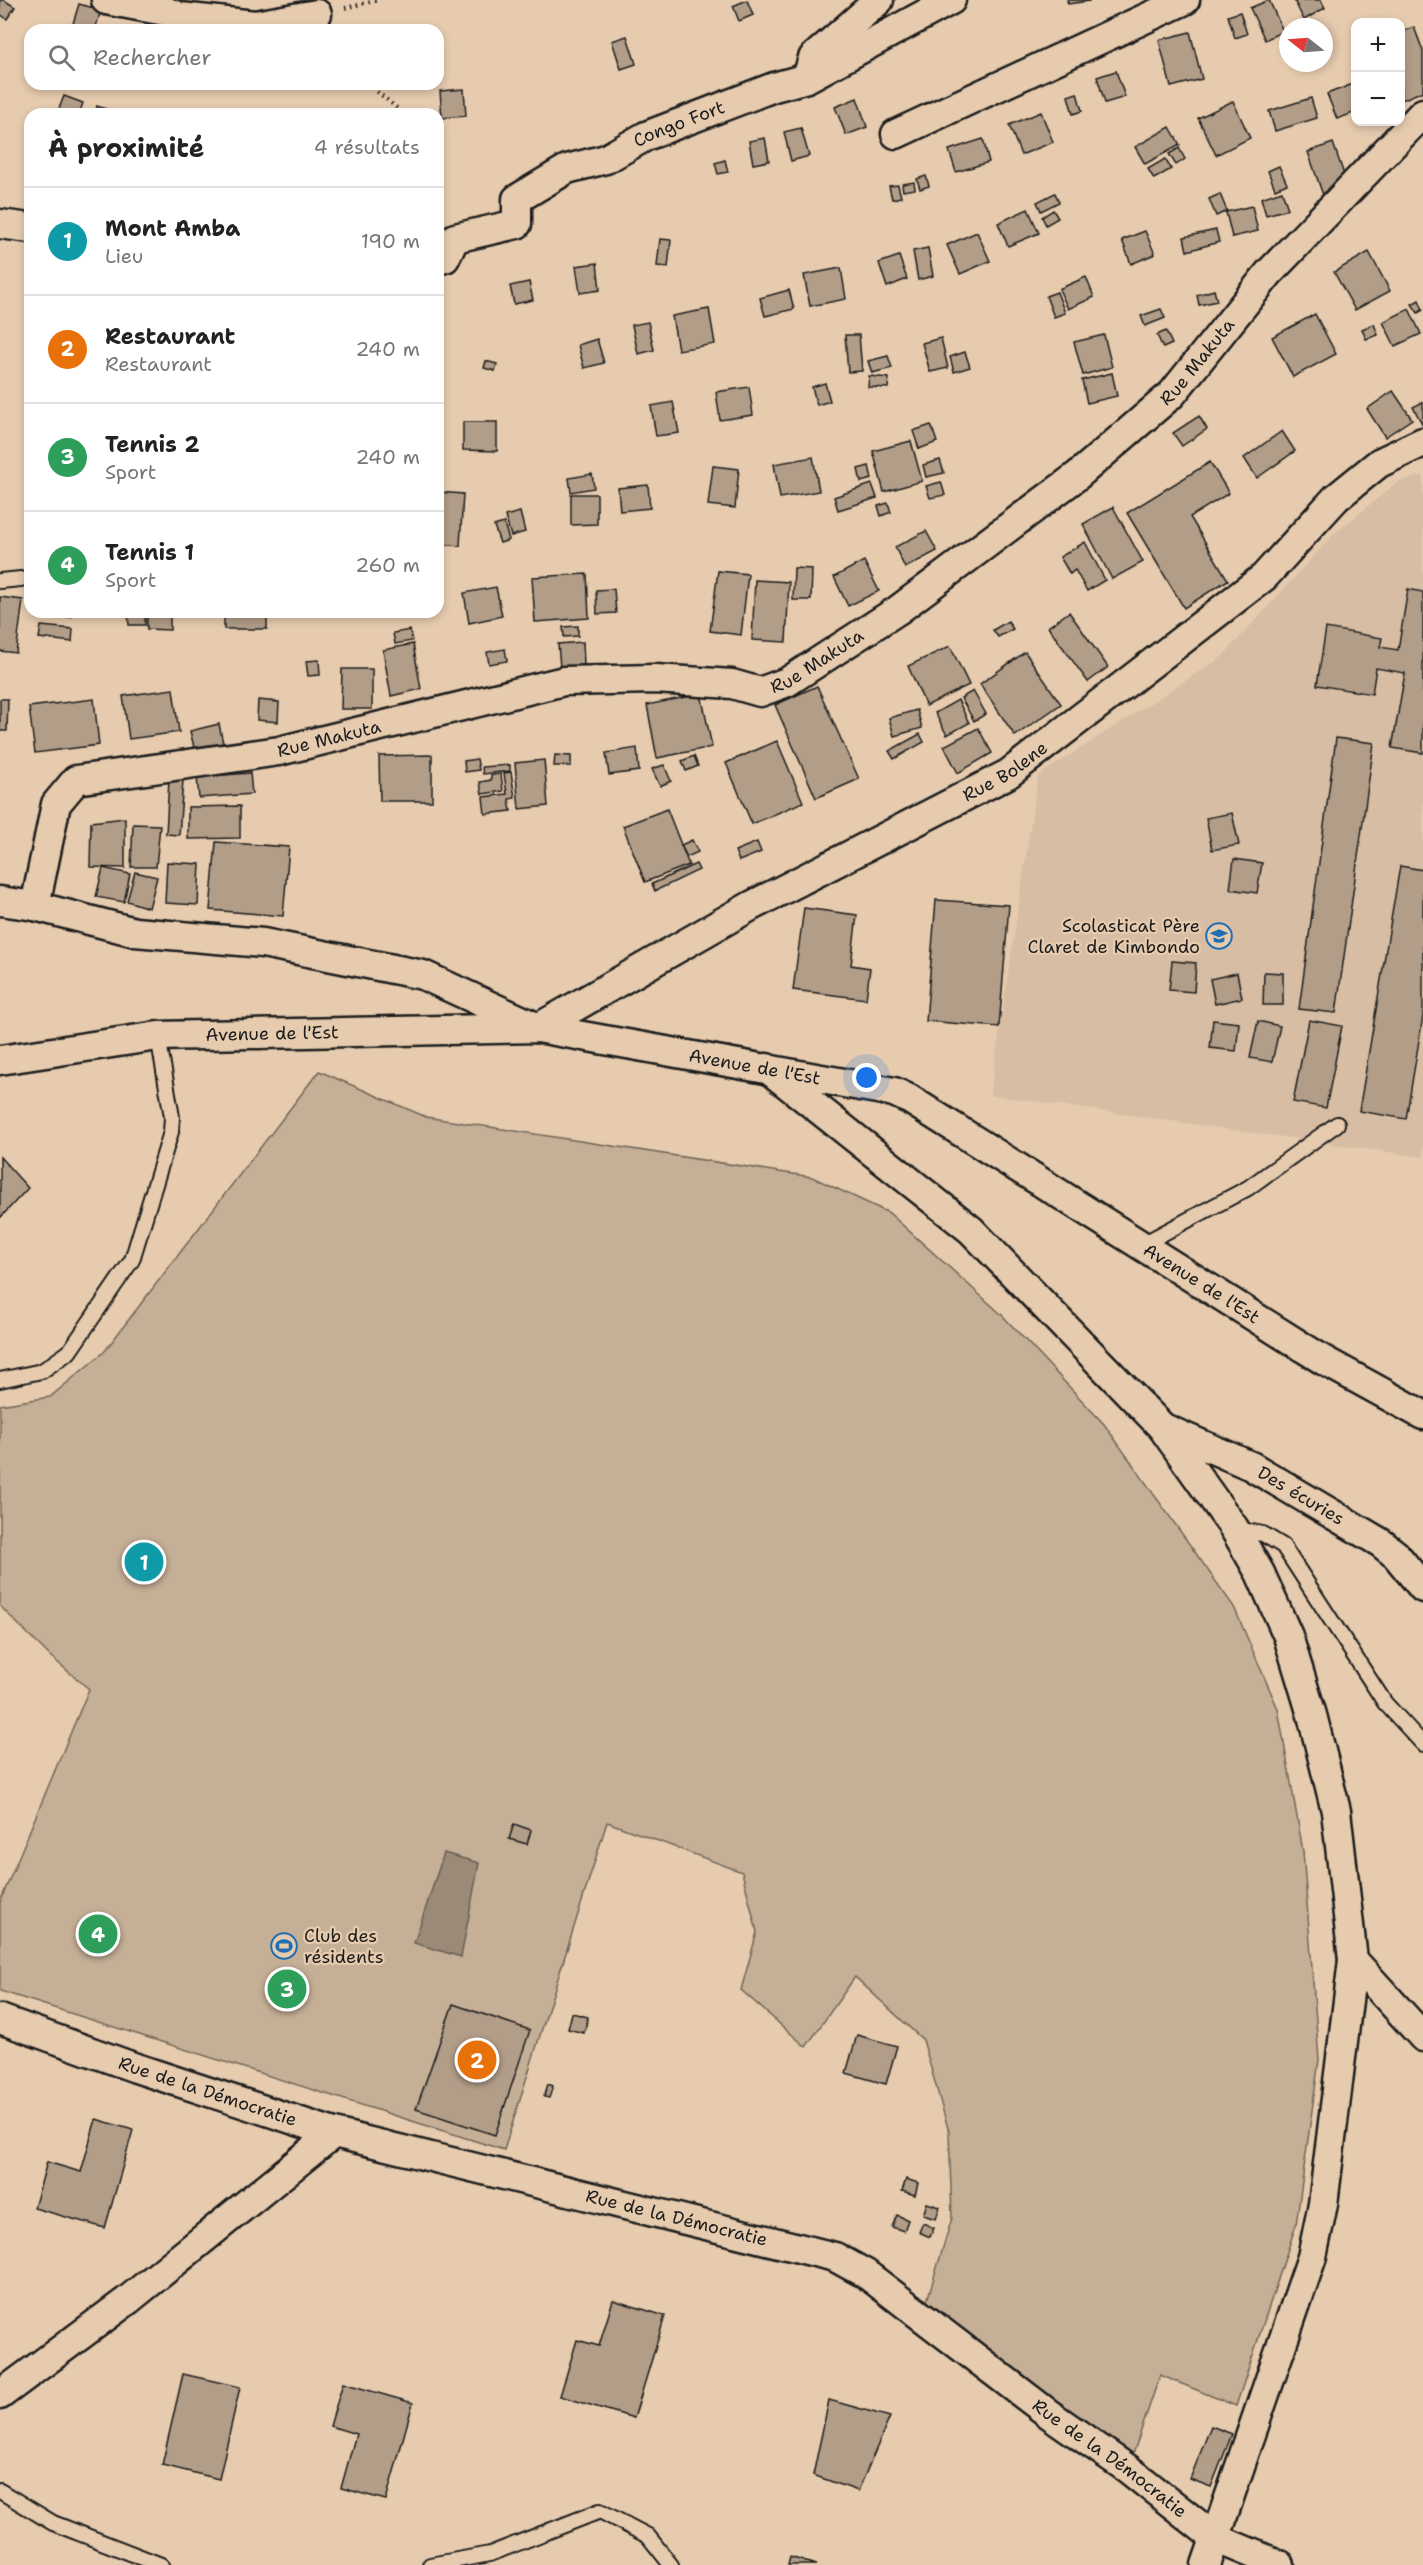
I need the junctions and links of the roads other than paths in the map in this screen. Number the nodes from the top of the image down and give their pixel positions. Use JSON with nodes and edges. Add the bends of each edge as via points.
{"nodes":[{"id":1,"x":106,"y":0,"type":"edge"},
{"id":2,"x":879,"y":0,"type":"edge"},
{"id":3,"x":951,"y":0,"type":"edge"},
{"id":4,"x":1185,"y":0,"type":"edge"},
{"id":5,"x":317,"y":14,"type":"road end"},
{"id":6,"x":246,"y":24,"type":"edge"},
{"id":7,"x":261,"y":24,"type":"edge"},
{"id":8,"x":807,"y":78,"type":"junction"},
{"id":9,"x":1423,"y":113,"type":"edge"},
{"id":10,"x":896,"y":134,"type":"dead end"},
{"id":11,"x":0,"y":224,"type":"edge"},
{"id":12,"x":24,"y":227,"type":"edge"},
{"id":13,"x":444,"y":258,"type":"edge"},
{"id":14,"x":1423,"y":442,"type":"edge"},
{"id":15,"x":21,"y":579,"type":"dead end"},
{"id":16,"x":0,"y":581,"type":"edge"},
{"id":17,"x":0,"y":901,"type":"edge"},
{"id":18,"x":35,"y":906,"type":"junction"},
{"id":19,"x":538,"y":1029,"type":"junction"},
{"id":20,"x":158,"y":1036,"type":"junction"},
{"id":21,"x":0,"y":1059,"type":"edge"},
{"id":22,"x":767,"y":1068,"type":"junction"},
{"id":23,"x":1337,"y":1124,"type":"dead end"},
{"id":24,"x":1141,"y":1245,"type":"junction"},
{"id":25,"x":0,"y":1380,"type":"edge"},
{"id":26,"x":1423,"y":1415,"type":"edge"},
{"id":27,"x":1162,"y":1427,"type":"junction"},
{"id":28,"x":1234,"y":1528,"type":"junction"},
{"id":29,"x":1423,"y":1588,"type":"edge"},
{"id":30,"x":1423,"y":1744,"type":"edge"},
{"id":31,"x":1353,"y":1960,"type":"junction"},
{"id":32,"x":0,"y":2019,"type":"edge"},
{"id":33,"x":1423,"y":2037,"type":"edge"},
{"id":34,"x":334,"y":2133,"type":"junction"},
{"id":35,"x":0,"y":2395,"type":"edge"},
{"id":36,"x":0,"y":2491,"type":"edge"},
{"id":37,"x":1215,"y":2538,"type":"junction"},
{"id":38,"x":161,"y":2565,"type":"edge"},
{"id":39,"x":430,"y":2565,"type":"edge"},
{"id":40,"x":671,"y":2565,"type":"edge"},
{"id":41,"x":1206,"y":2565,"type":"edge"},
{"id":42,"x":1280,"y":2565,"type":"edge"}],
"edges":[{"from":1,"to":6,"type":"street","via":[[180,17]]},
{"from":2,"to":8,"type":"street","via":[[813,58]]},
{"from":3,"to":8,"type":"street","name":"Congo Fort"},
{"from":4,"to":10,"type":"street"},
{"from":5,"to":7,"type":"street"},
{"from":8,"to":13,"type":"street","name":"Congo Fort","via":[[646,136],[606,159],[567,169],[517,199],[517,224],[455,238]]},
{"from":9,"to":18,"type":"street","name":"Rue Makuta","via":[[1269,273],[1172,393],[1077,476],[898,610],[787,682],[760,692],[732,684],[564,681],[279,751],[76,780],[56,804]]},
{"from":11,"to":12,"type":"street"},
{"from":14,"to":19,"type":"street","name":"Rue Bolene","via":[[1379,463],[1336,498],[1264,577],[1008,774],[751,906]]},
{"from":15,"to":16,"type":"lane"},
{"from":17,"to":18,"type":"street"},
{"from":18,"to":19,"type":"street","via":[[135,932],[264,943],[423,975]]},
{"from":19,"to":20,"type":"street","name":"Avenue de l'Est"},
{"from":19,"to":22,"type":"street","name":"Avenue de l'Est"},
{"from":20,"to":21,"type":"street","name":"Avenue de l'Est"},
{"from":20,"to":25,"type":"lane","via":[[172,1117],[171,1132],[132,1260],[69,1352],[42,1371]]},
{"from":22,"to":24,"type":"street","name":"Avenue de l'Est","via":[[894,1092],[909,1099]]},
{"from":22,"to":27,"type":"street","via":[[971,1230]]},
{"from":23,"to":24,"type":"lane","via":[[1248,1188]]},
{"from":24,"to":26,"type":"street","name":"Avenue de l'Est","via":[[1323,1360]]},
{"from":27,"to":28,"type":"street"},
{"from":27,"to":29,"type":"street","name":"Des écuries","via":[[1251,1466],[1381,1543]]},
{"from":28,"to":30,"type":"lane","via":[[1263,1534],[1283,1546],[1384,1703]]},
{"from":28,"to":31,"type":"street","via":[[1260,1573],[1288,1636],[1312,1715],[1336,1811]]},
{"from":31,"to":33,"type":"street"},
{"from":31,"to":37,"type":"street","via":[[1323,2204],[1312,2257]]},
{"from":32,"to":34,"type":"street","name":"Rue de la Démocratie"},
{"from":34,"to":35,"type":"street","via":[[128,2300]]},
{"from":34,"to":37,"type":"street","name":"Rue de la Démocratie","via":[[835,2257],[866,2274]]},
{"from":36,"to":38,"type":"lane","via":[[53,2523]]},
{"from":37,"to":41,"type":"street"},
{"from":37,"to":42,"type":"street","name":"Rue de la Démocratie"},
{"from":39,"to":40,"type":"lane","via":[[490,2554],[600,2511],[648,2536]]}]}
